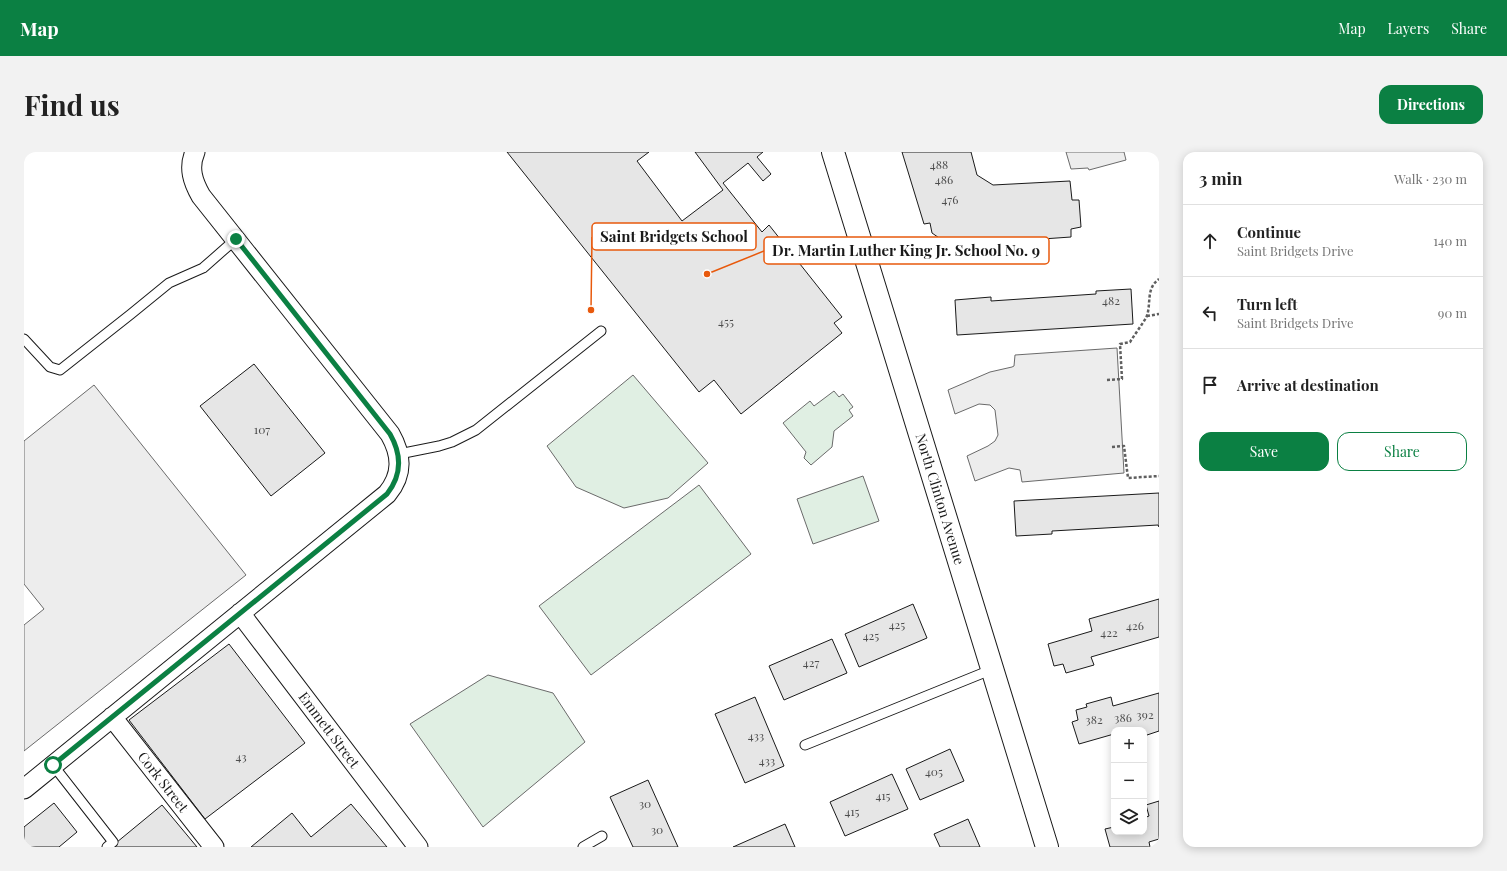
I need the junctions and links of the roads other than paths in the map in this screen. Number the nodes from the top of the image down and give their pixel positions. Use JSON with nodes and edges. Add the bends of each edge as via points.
{"nodes":[{"id":1,"x":195,"y":152,"type":"edge"},
{"id":2,"x":833,"y":152,"type":"edge"},
{"id":3,"x":236,"y":239,"type":"junction"},
{"id":4,"x":601,"y":331,"type":"dead end"},
{"id":5,"x":24,"y":339,"type":"edge"},
{"id":6,"x":399,"y":454,"type":"junction"},
{"id":7,"x":240,"y":613,"type":"junction"},
{"id":8,"x":993,"y":669,"type":"junction"},
{"id":9,"x":112,"y":717,"type":"junction"},
{"id":10,"x":806,"y":745,"type":"dead end"},
{"id":11,"x":53,"y":765,"type":"junction"},
{"id":12,"x":24,"y":789,"type":"edge"},
{"id":13,"x":602,"y":836,"type":"dead end"},
{"id":14,"x":107,"y":847,"type":"edge"},
{"id":15,"x":214,"y":847,"type":"edge"},
{"id":16,"x":418,"y":847,"type":"edge"},
{"id":17,"x":583,"y":847,"type":"edge"},
{"id":18,"x":1047,"y":847,"type":"edge"}],
"edges":[{"from":1,"to":3,"type":"street","via":[[191,166],[195,186]]},
{"from":2,"to":8,"type":"main road","name":"North Clinton Avenue"},
{"from":3,"to":5,"type":"lane","via":[[203,268],[168,283],[60,370],[50,367]]},
{"from":3,"to":6,"type":"street","via":[[390,434]]},
{"from":4,"to":6,"type":"lane","via":[[476,430],[452,442]]},
{"from":6,"to":7,"type":"street","via":[[398,476],[387,494]]},
{"from":7,"to":9,"type":"street"},
{"from":7,"to":16,"type":"street","name":"Emmett Street"},
{"from":8,"to":10,"type":"lane"},
{"from":8,"to":18,"type":"main road","name":"North Clinton Avenue"},
{"from":9,"to":11,"type":"street"},
{"from":9,"to":15,"type":"street","name":"Cork Street"},
{"from":11,"to":12,"type":"street"},
{"from":11,"to":14,"type":"lane","via":[[113,842]]},
{"from":13,"to":17,"type":"lane"}]}
